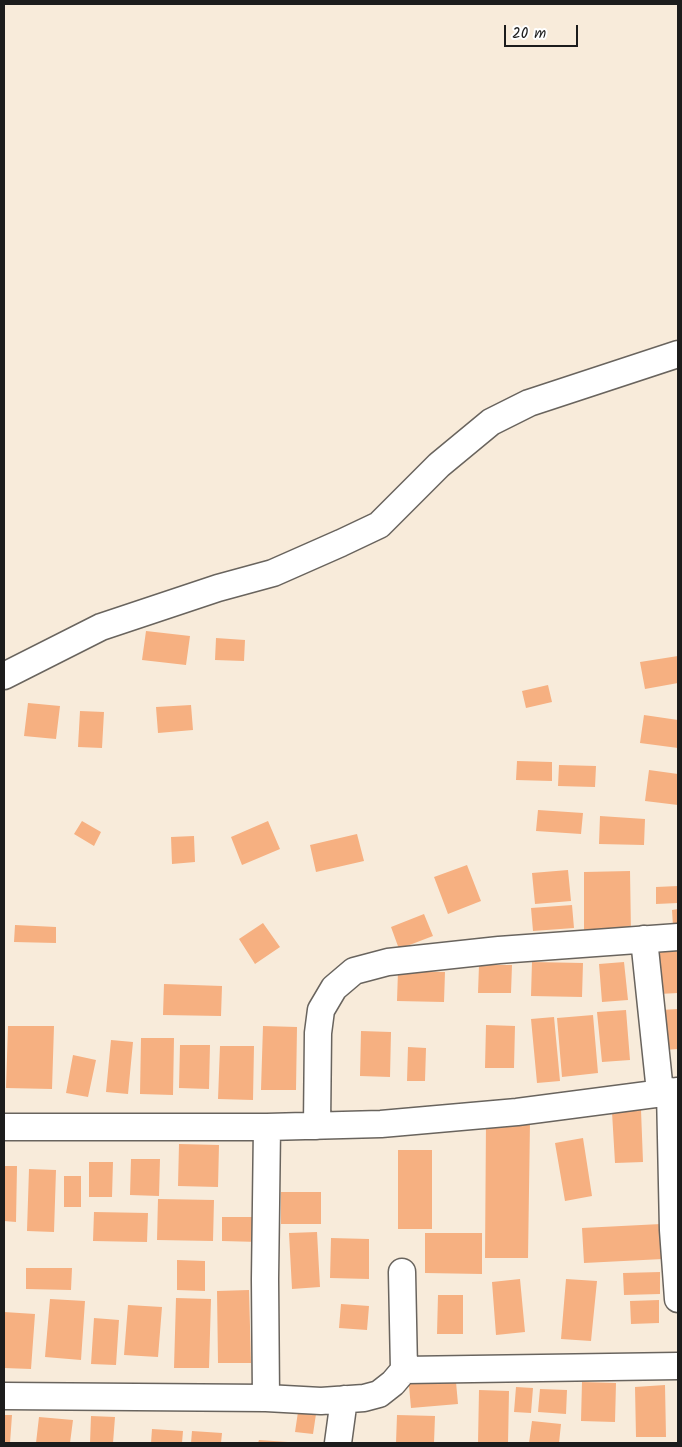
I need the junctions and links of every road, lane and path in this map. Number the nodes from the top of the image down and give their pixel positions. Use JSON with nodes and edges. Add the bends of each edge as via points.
{"nodes":[{"id":1,"x":678,"y":354,"type":"edge"},
{"id":2,"x":4,"y":676,"type":"edge"},
{"id":3,"x":678,"y":937,"type":"edge"},
{"id":4,"x":644,"y":939,"type":"junction"},
{"id":5,"x":669,"y":1091,"type":"edge"},
{"id":6,"x":317,"y":1126,"type":"junction"},
{"id":7,"x":4,"y":1127,"type":"edge"},
{"id":8,"x":267,"y":1127,"type":"junction"},
{"id":9,"x":402,"y":1272,"type":"dead end"},
{"id":10,"x":678,"y":1299,"type":"edge"},
{"id":11,"x":678,"y":1366,"type":"edge"},
{"id":12,"x":404,"y":1370,"type":"junction"},
{"id":13,"x":4,"y":1396,"type":"edge"},
{"id":14,"x":266,"y":1398,"type":"junction"},
{"id":15,"x":344,"y":1399,"type":"junction"},
{"id":16,"x":338,"y":1443,"type":"edge"}],
"edges":[{"from":1,"to":2,"type":"street","via":[[529,403],[491,422],[439,465],[379,525],[273,574],[218,588],[101,628]]},
{"from":3,"to":4,"type":"street"},
{"from":4,"to":5,"type":"street"},
{"from":4,"to":6,"type":"street","via":[[388,962],[354,971],[334,988],[321,1010]]},
{"from":5,"to":6,"type":"street","via":[[517,1112],[382,1124]]},
{"from":5,"to":10,"type":"street"},
{"from":6,"to":8,"type":"street"},
{"from":7,"to":8,"type":"street"},
{"from":8,"to":14,"type":"street"},
{"from":9,"to":12,"type":"street"},
{"from":11,"to":12,"type":"street"},
{"from":12,"to":15,"type":"street","via":[[379,1394]]},
{"from":13,"to":14,"type":"street"},
{"from":14,"to":15,"type":"street"},
{"from":15,"to":16,"type":"street"}]}
